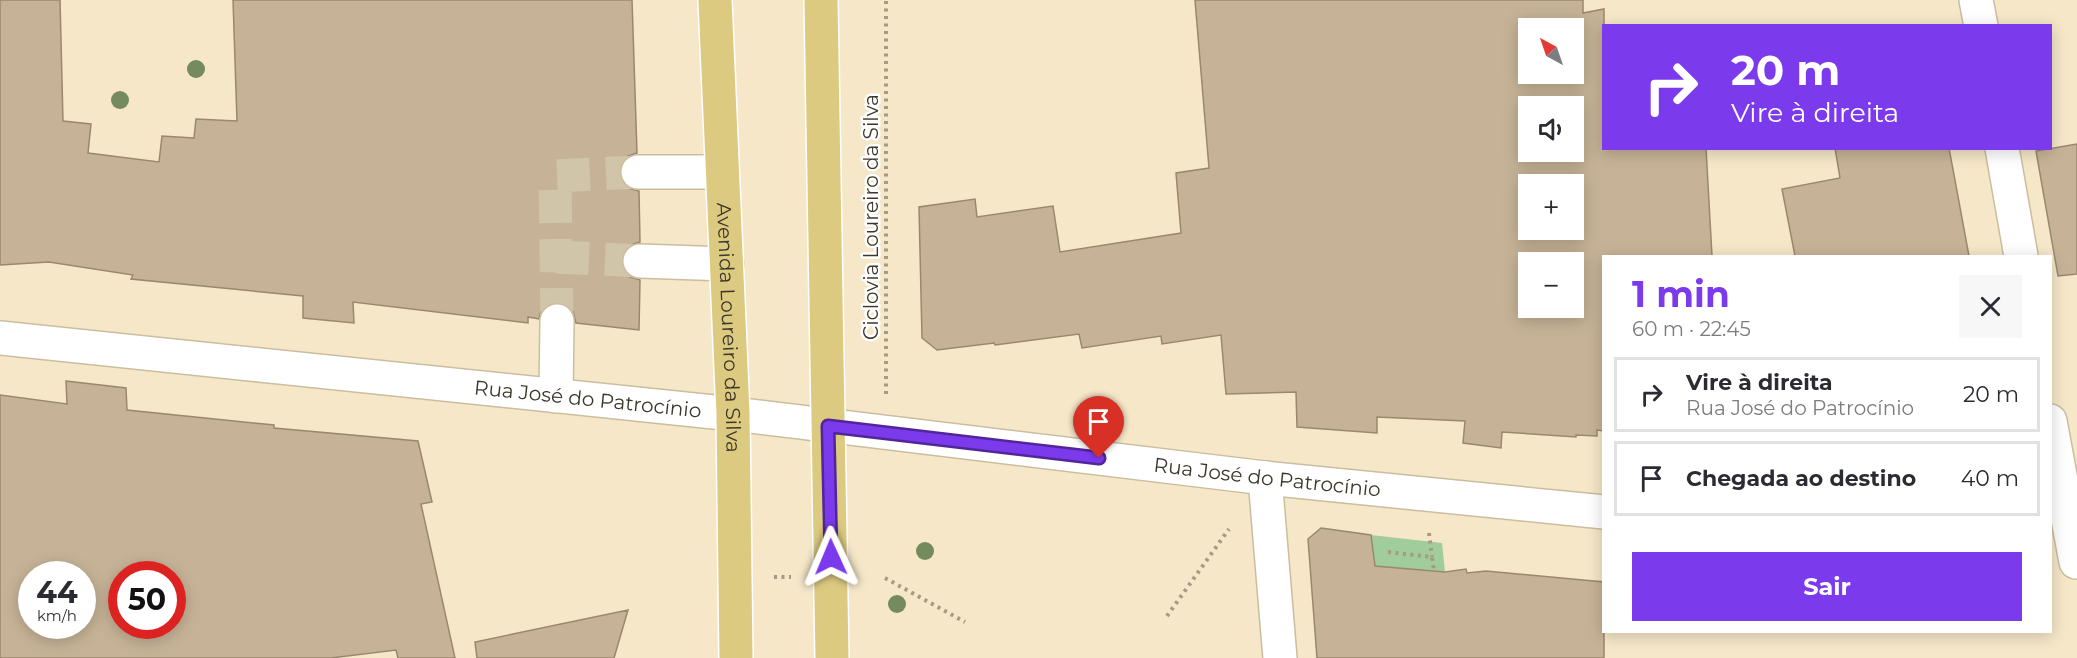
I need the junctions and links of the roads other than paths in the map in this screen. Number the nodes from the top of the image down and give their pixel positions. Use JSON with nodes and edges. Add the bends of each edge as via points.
{"nodes":[{"id":1,"x":716,"y":0,"type":"edge"},
{"id":2,"x":821,"y":0,"type":"edge"},
{"id":3,"x":1976,"y":0,"type":"edge"},
{"id":4,"x":1981,"y":24,"type":"edge"},
{"id":5,"x":2002,"y":150,"type":"edge"},
{"id":6,"x":638,"y":172,"type":"tunnel mouth"},
{"id":7,"x":722,"y":172,"type":"junction"},
{"id":8,"x":2022,"y":255,"type":"edge"},
{"id":9,"x":640,"y":261,"type":"tunnel mouth"},
{"id":10,"x":726,"y":264,"type":"junction"},
{"id":11,"x":557,"y":321,"type":"tunnel mouth"},
{"id":12,"x":0,"y":338,"type":"edge"},
{"id":13,"x":556,"y":396,"type":"junction"},
{"id":14,"x":732,"y":414,"type":"junction"},
{"id":15,"x":828,"y":426,"type":"junction"},
{"id":16,"x":2052,"y":437,"type":"edge"},
{"id":17,"x":1265,"y":478,"type":"junction"},
{"id":18,"x":1602,"y":512,"type":"edge"},
{"id":19,"x":2068,"y":561,"type":"edge"},
{"id":20,"x":736,"y":658,"type":"edge"},
{"id":21,"x":832,"y":658,"type":"edge"},
{"id":22,"x":1280,"y":658,"type":"edge"}],
"edges":[{"from":1,"to":7,"type":"main road","name":"Avenida Loureiro da Silva"},
{"from":2,"to":15,"type":"main road"},
{"from":3,"to":4,"type":"street"},
{"from":5,"to":8,"type":"street"},
{"from":6,"to":7,"type":"street"},
{"from":7,"to":10,"type":"main road","name":"Avenida Loureiro da Silva"},
{"from":9,"to":10,"type":"street"},
{"from":10,"to":14,"type":"main road","name":"Avenida Loureiro da Silva"},
{"from":11,"to":13,"type":"street"},
{"from":12,"to":13,"type":"street","name":"Rua José do Patrocínio"},
{"from":13,"to":14,"type":"street","name":"Rua José do Patrocínio"},
{"from":14,"to":15,"type":"street","name":"Rua José do Patrocínio"},
{"from":14,"to":20,"type":"main road","name":"Avenida Loureiro da Silva"},
{"from":15,"to":17,"type":"street","name":"Rua José do Patrocínio"},
{"from":15,"to":21,"type":"main road"},
{"from":16,"to":19,"type":"street"},
{"from":17,"to":18,"type":"street","name":"Rua José do Patrocínio"},
{"from":17,"to":22,"type":"street"}]}
